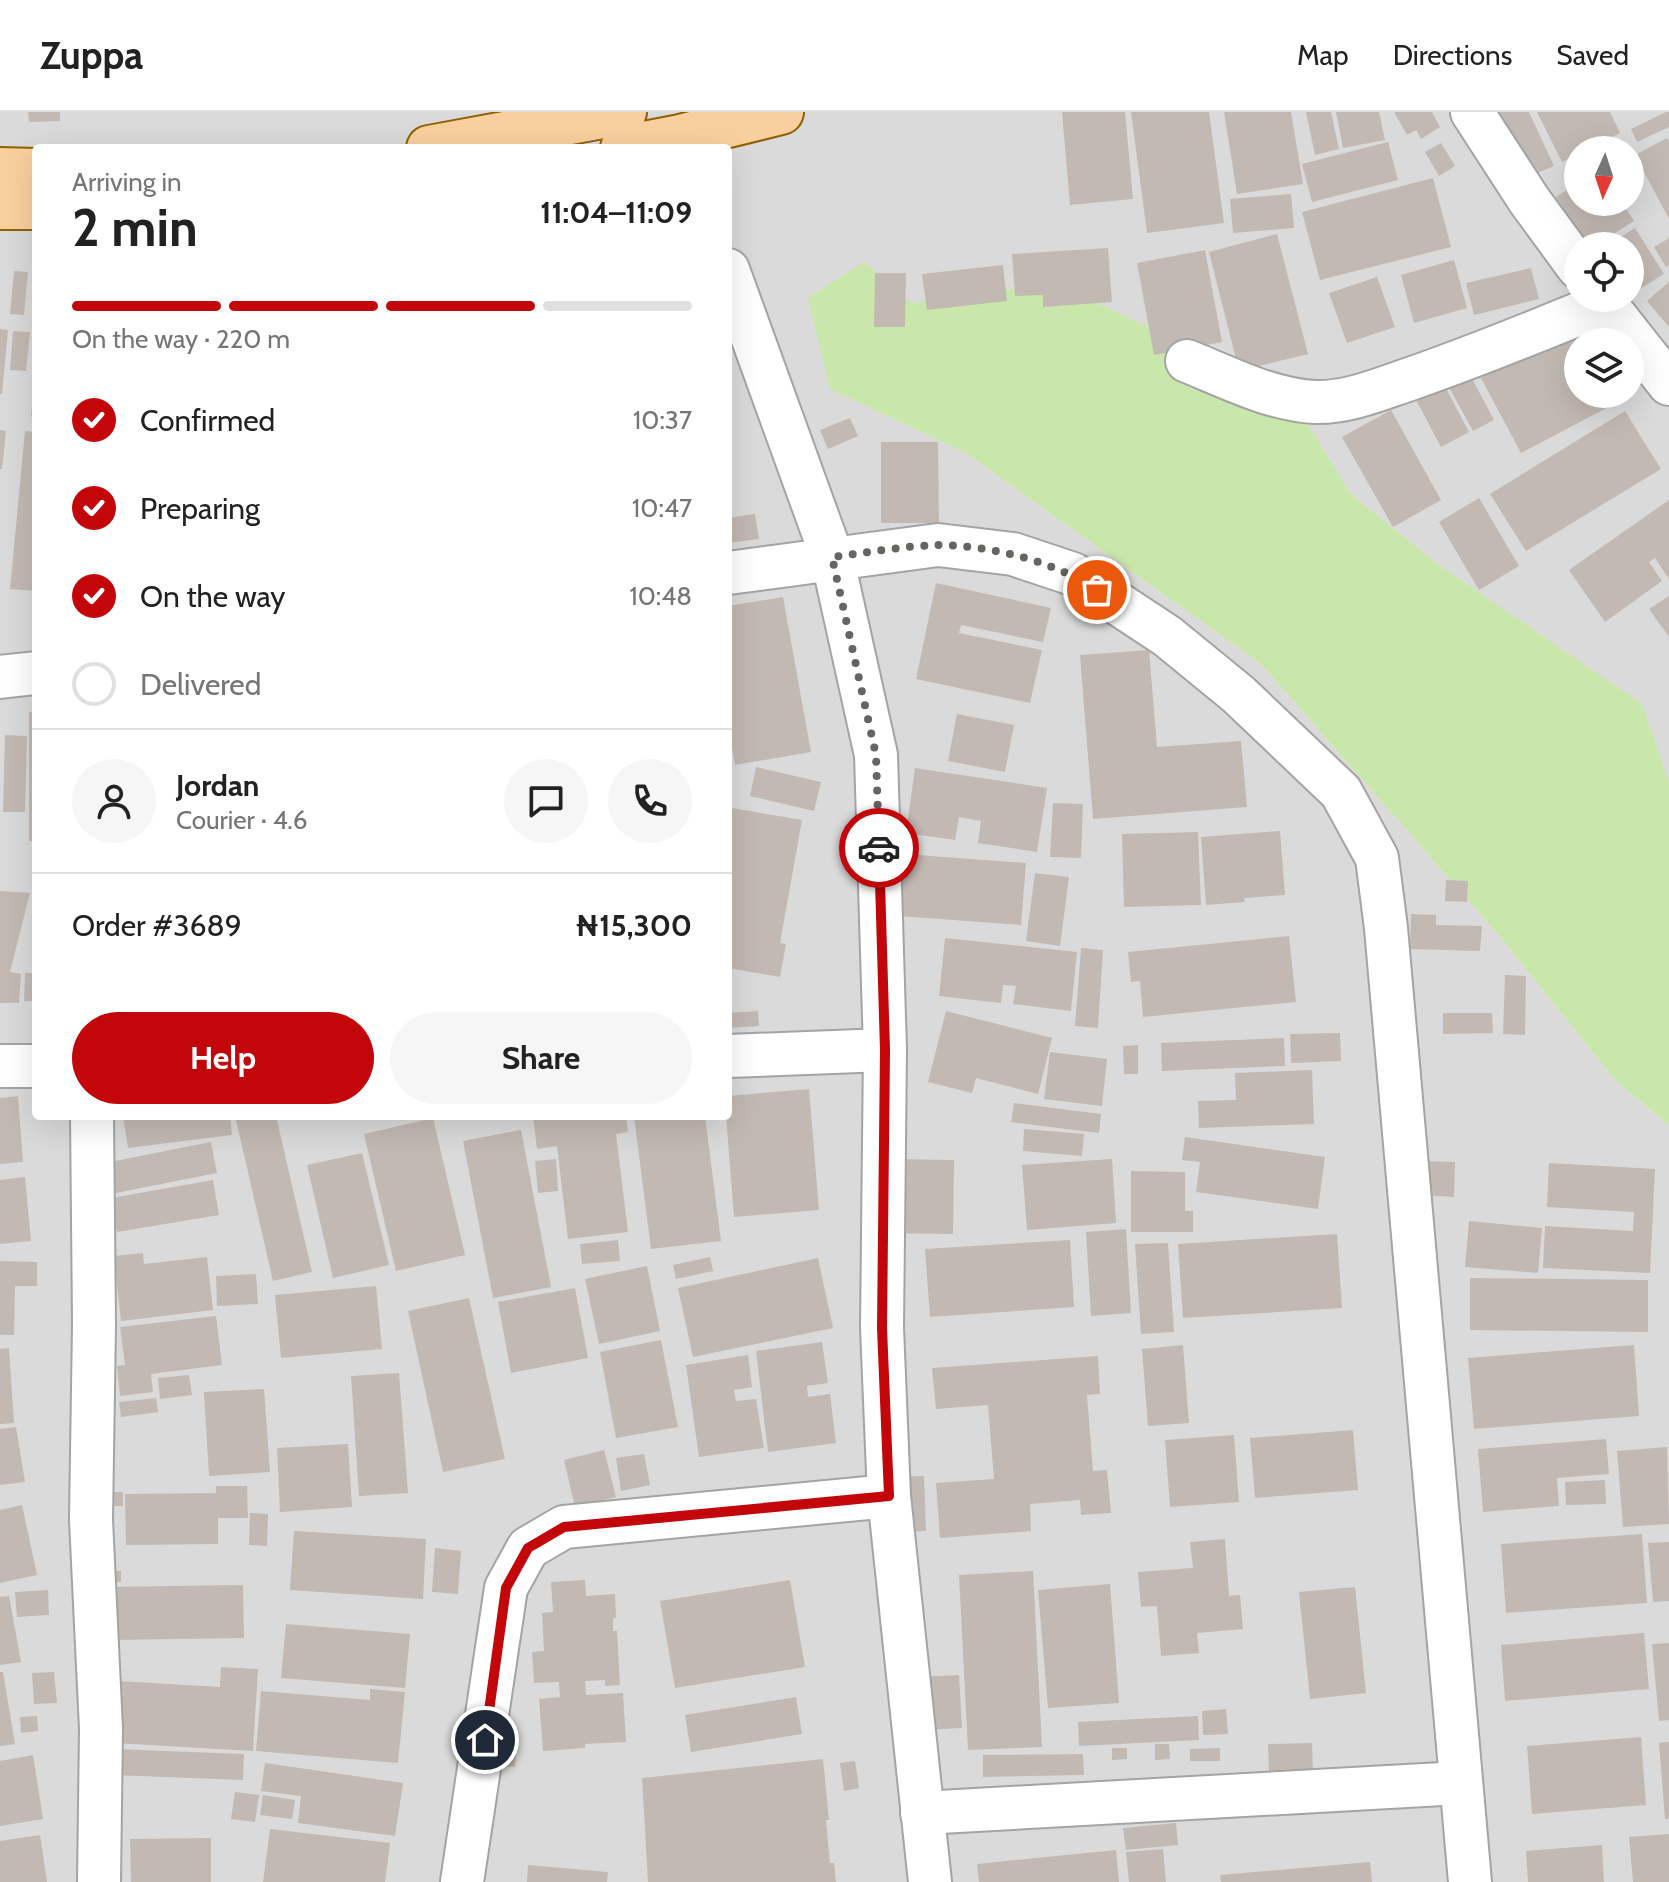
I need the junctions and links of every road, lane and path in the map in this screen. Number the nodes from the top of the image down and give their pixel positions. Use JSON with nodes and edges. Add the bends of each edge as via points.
{"nodes":[{"id":1,"x":624,"y":112,"type":"edge"},
{"id":2,"x":781,"y":112,"type":"edge"},
{"id":3,"x":1472,"y":112,"type":"edge"},
{"id":4,"x":680,"y":132,"type":"edge"},
{"id":5,"x":451,"y":144,"type":"edge"},
{"id":6,"x":637,"y":144,"type":"edge"},
{"id":7,"x":0,"y":170,"type":"edge"},
{"id":8,"x":32,"y":171,"type":"edge"},
{"id":9,"x":0,"y":207,"type":"edge"},
{"id":10,"x":32,"y":207,"type":"edge"},
{"id":11,"x":1564,"y":248,"type":"edge"},
{"id":12,"x":732,"y":281,"type":"edge"},
{"id":13,"x":1576,"y":312,"type":"edge"},
{"id":14,"x":1612,"y":312,"type":"edge"},
{"id":15,"x":1187,"y":361,"type":"dead end"},
{"id":16,"x":1669,"y":384,"type":"edge"},
{"id":17,"x":832,"y":557,"type":"junction"},
{"id":18,"x":732,"y":572,"type":"edge"},
{"id":19,"x":32,"y":673,"type":"edge"},
{"id":20,"x":0,"y":677,"type":"edge"},
{"id":21,"x":885,"y":1050,"type":"junction"},
{"id":22,"x":732,"y":1056,"type":"edge"},
{"id":23,"x":0,"y":1066,"type":"edge"},
{"id":24,"x":32,"y":1066,"type":"edge"},
{"id":25,"x":92,"y":1120,"type":"edge"},
{"id":26,"x":889,"y":1496,"type":"junction"},
{"id":27,"x":1460,"y":1783,"type":"junction"},
{"id":28,"x":922,"y":1813,"type":"junction"},
{"id":29,"x":99,"y":1882,"type":"edge"},
{"id":30,"x":462,"y":1882,"type":"edge"},
{"id":31,"x":930,"y":1882,"type":"edge"},
{"id":32,"x":1470,"y":1882,"type":"edge"}],
"edges":[{"from":1,"to":5,"type":"main road"},
{"from":2,"to":4,"type":"main road"},
{"from":3,"to":11,"type":"street"},
{"from":4,"to":6,"type":"main road"},
{"from":7,"to":8,"type":"main road"},
{"from":9,"to":10,"type":"main road"},
{"from":12,"to":17,"type":"street"},
{"from":13,"to":15,"type":"street","via":[[1482,354],[1333,401],[1313,402],[1256,389]]},
{"from":14,"to":16,"type":"street"},
{"from":17,"to":18,"type":"street"},
{"from":17,"to":21,"type":"street","via":[[876,755]]},
{"from":17,"to":27,"type":"street","via":[[938,545],[1013,554],[1073,574],[1167,636],[1238,694],[1341,792],[1377,858]]},
{"from":19,"to":20,"type":"street"},
{"from":21,"to":22,"type":"street"},
{"from":21,"to":26,"type":"street","via":[[882,1328]]},
{"from":23,"to":24,"type":"street"},
{"from":25,"to":29,"type":"street","via":[[91,1520],[101,1729]]},
{"from":26,"to":28,"type":"street"},
{"from":26,"to":30,"type":"street","via":[[564,1527],[528,1548],[506,1588]]},
{"from":27,"to":28,"type":"street"},
{"from":27,"to":32,"type":"street"},
{"from":28,"to":31,"type":"street"}]}
